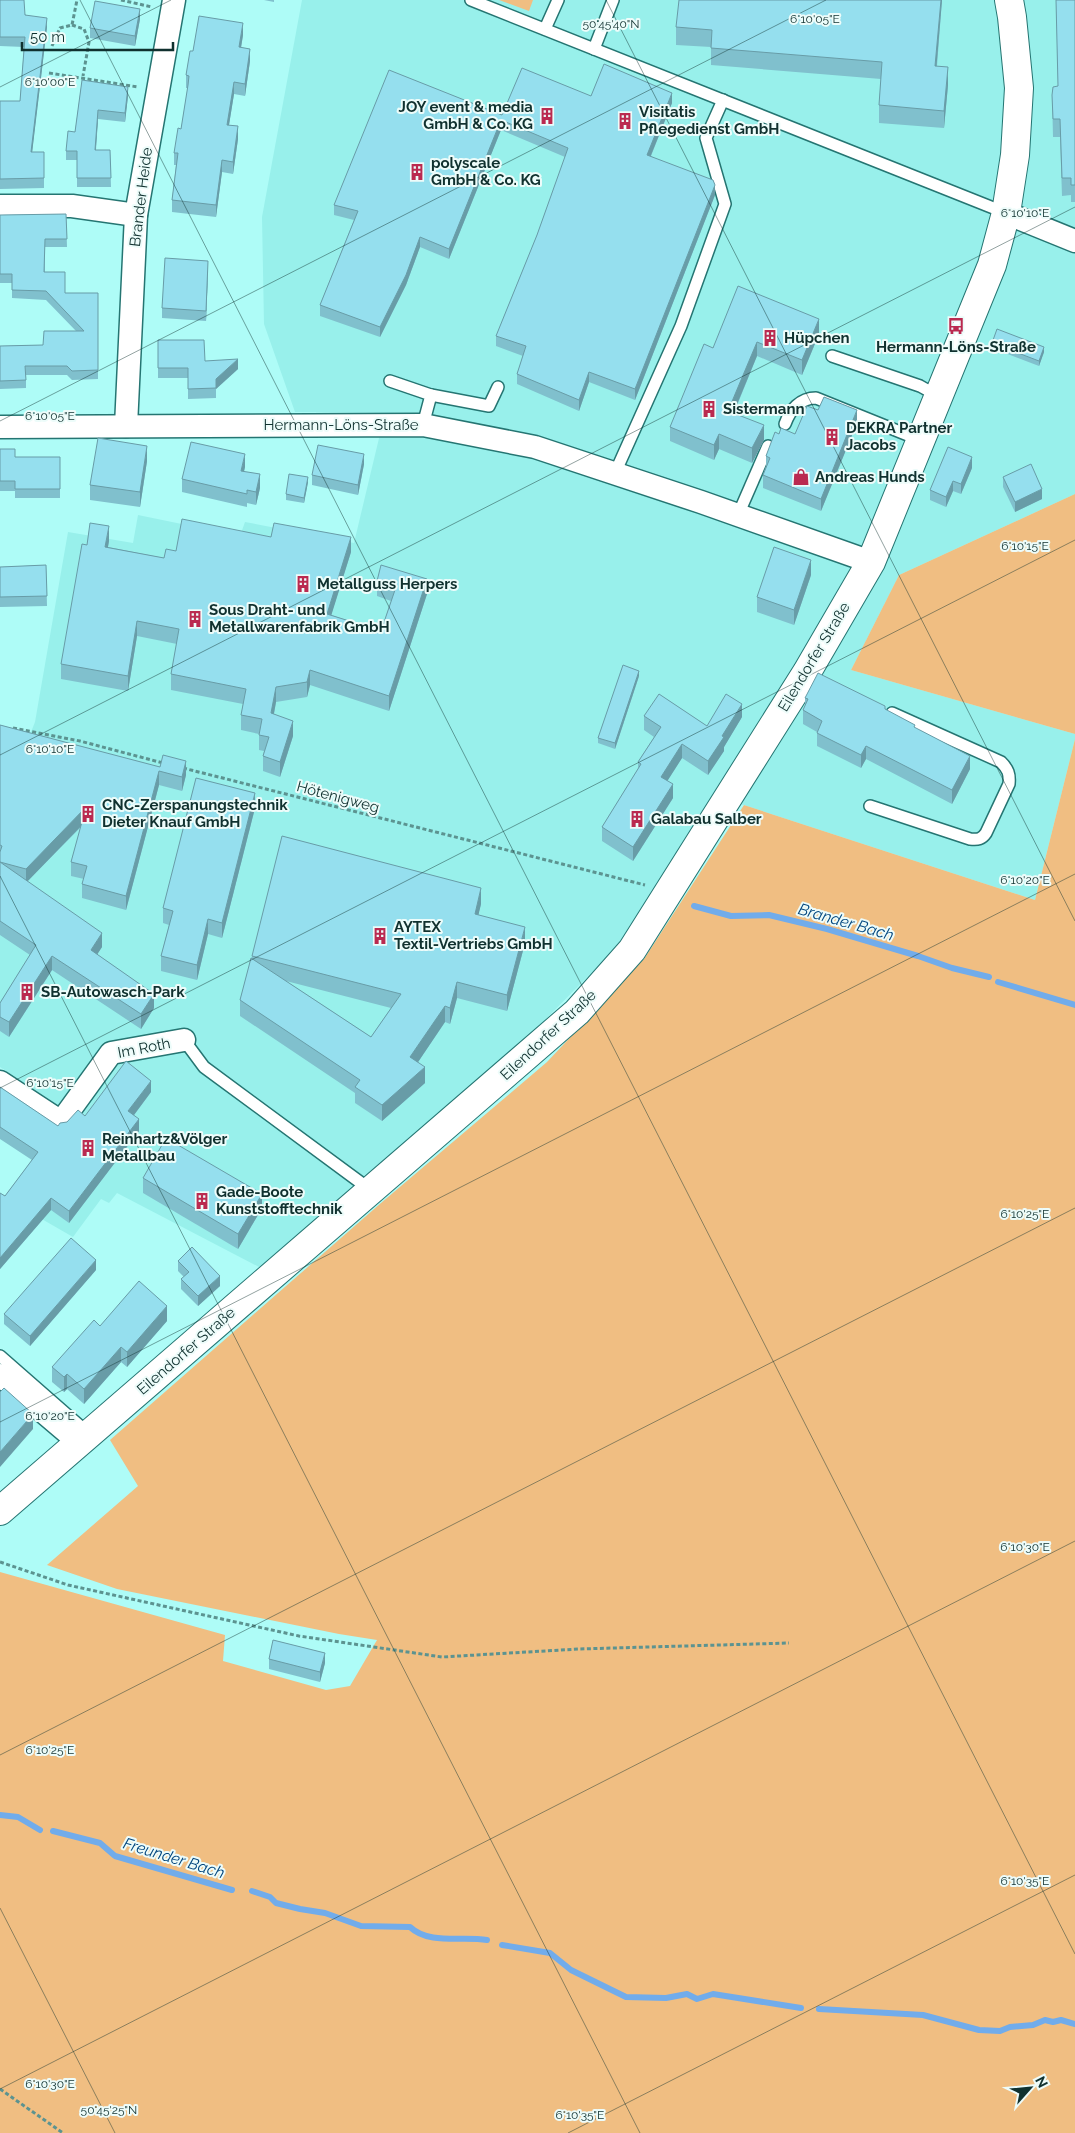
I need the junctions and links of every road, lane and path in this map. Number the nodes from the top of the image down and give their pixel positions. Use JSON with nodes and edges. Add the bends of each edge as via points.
{"nodes":[{"id":1,"x":77,"y":0,"type":"edge"},
{"id":2,"x":121,"y":0,"type":"edge"},
{"id":3,"x":471,"y":0,"type":"edge"},
{"id":4,"x":558,"y":0,"type":"edge"},
{"id":5,"x":613,"y":0,"type":"edge"},
{"id":6,"x":1009,"y":0,"type":"edge"},
{"id":7,"x":173,"y":5,"type":"edge"},
{"id":8,"x":72,"y":25,"type":"junction"},
{"id":9,"x":545,"y":29,"type":"junction"},
{"id":10,"x":52,"y":46,"type":"dead end"},
{"id":11,"x":594,"y":49,"type":"junction"},
{"id":12,"x":50,"y":72,"type":"dead end"},
{"id":13,"x":83,"y":76,"type":"junction"},
{"id":14,"x":158,"y":90,"type":"junction"},
{"id":15,"x":723,"y":100,"type":"junction"},
{"id":16,"x":0,"y":206,"type":"edge"},
{"id":17,"x":1006,"y":213,"type":"junction"},
{"id":18,"x":136,"y":215,"type":"junction"},
{"id":19,"x":1075,"y":241,"type":"edge"},
{"id":20,"x":832,"y":356,"type":"dead end"},
{"id":21,"x":390,"y":381,"type":"dead end"},
{"id":22,"x":498,"y":387,"type":"dead end"},
{"id":23,"x":431,"y":395,"type":"junction"},
{"id":24,"x":938,"y":396,"type":"junction"},
{"id":25,"x":785,"y":424,"type":"dead end"},
{"id":26,"x":423,"y":425,"type":"junction"},
{"id":27,"x":126,"y":426,"type":"junction"},
{"id":28,"x":0,"y":427,"type":"edge"},
{"id":29,"x":920,"y":440,"type":"junction"},
{"id":30,"x":768,"y":446,"type":"edge"},
{"id":31,"x":615,"y":473,"type":"junction"},
{"id":32,"x":738,"y":515,"type":"junction"},
{"id":33,"x":871,"y":562,"type":"junction"},
{"id":34,"x":880,"y":708,"type":"edge"},
{"id":35,"x":9,"y":728,"type":"edge"},
{"id":36,"x":166,"y":764,"type":"edge"},
{"id":37,"x":175,"y":766,"type":"edge"},
{"id":38,"x":870,"y":806,"type":"dead end"},
{"id":39,"x":670,"y":892,"type":"junction"},
{"id":40,"x":184,"y":1040,"type":"joint"},
{"id":41,"x":0,"y":1082,"type":"edge"},
{"id":42,"x":372,"y":1191,"type":"junction"},
{"id":43,"x":0,"y":1356,"type":"edge"},
{"id":44,"x":0,"y":1375,"type":"edge"},
{"id":45,"x":85,"y":1439,"type":"junction"},
{"id":46,"x":0,"y":1511,"type":"edge"},
{"id":47,"x":0,"y":1562,"type":"edge"},
{"id":48,"x":789,"y":1643,"type":"dead end"},
{"id":49,"x":0,"y":2089,"type":"edge"},
{"id":50,"x":63,"y":2133,"type":"edge"}],
"edges":[{"from":1,"to":8,"type":"path"},
{"from":2,"to":7,"type":"path"},
{"from":3,"to":9,"type":"lane"},
{"from":4,"to":9,"type":"lane"},
{"from":5,"to":11,"type":"lane"},
{"from":6,"to":17,"type":"street","name":"Eilendorfer Straße","via":[[1019,88],[1015,155]]},
{"from":7,"to":14,"type":"street","name":"Brander Heide"},
{"from":8,"to":10,"type":"path","via":[[60,28]]},
{"from":8,"to":13,"type":"path","via":[[84,29],[89,42]]},
{"from":9,"to":11,"type":"lane"},
{"from":11,"to":15,"type":"lane"},
{"from":12,"to":13,"type":"path"},
{"from":13,"to":14,"type":"path"},
{"from":14,"to":18,"type":"street","name":"Brander Heide"},
{"from":15,"to":17,"type":"lane"},
{"from":15,"to":31,"type":"lane","via":[[706,138],[725,204],[681,326]]},
{"from":16,"to":18,"type":"street","via":[[72,206]]},
{"from":17,"to":19,"type":"street"},
{"from":17,"to":24,"type":"street","name":"Eilendorfer Straße","via":[[992,265]]},
{"from":18,"to":27,"type":"street","name":"Brander Heide"},
{"from":20,"to":24,"type":"lane","via":[[920,386]]},
{"from":21,"to":23,"type":"lane"},
{"from":22,"to":23,"type":"lane","via":[[489,406]]},
{"from":23,"to":26,"type":"lane"},
{"from":24,"to":29,"type":"street","name":"Eilendorfer Straße"},
{"from":25,"to":29,"type":"lane","via":[[788,415],[801,402],[816,398]]},
{"from":26,"to":27,"type":"street","name":"Hermann-Löns-Straße"},
{"from":26,"to":31,"type":"street","name":"Hermann-Löns-Straße","via":[[535,447]]},
{"from":27,"to":28,"type":"street","name":"Hermann-Löns-Straße"},
{"from":29,"to":33,"type":"street","name":"Eilendorfer Straße"},
{"from":30,"to":32,"type":"lane"},
{"from":31,"to":32,"type":"street","name":"Hermann-Löns-Straße"},
{"from":32,"to":33,"type":"street","name":"Hermann-Löns-Straße"},
{"from":33,"to":39,"type":"street","name":"Eilendorfer Straße","via":[[811,674]]},
{"from":34,"to":38,"type":"lane","via":[[1001,762],[1010,775],[1009,784],[986,833],[978,840]]},
{"from":35,"to":36,"type":"path","via":[[80,741]]},
{"from":37,"to":39,"type":"path","name":"Hötenigweg"},
{"from":39,"to":42,"type":"street","name":"Eilendorfer Straße","via":[[632,950],[577,1012]]},
{"from":40,"to":41,"type":"street","name":"Im Roth","via":[[111,1053],[61,1122]]},
{"from":40,"to":42,"type":"lane","via":[[204,1067]]},
{"from":42,"to":45,"type":"street","name":"Eilendorfer Straße"},
{"from":43,"to":45,"type":"lane"},
{"from":44,"to":45,"type":"street"},
{"from":45,"to":46,"type":"street","name":"Eilendorfer Straße"},
{"from":47,"to":48,"type":"path","via":[[68,1585],[299,1636],[442,1657]]},
{"from":49,"to":50,"type":"path"}]}
